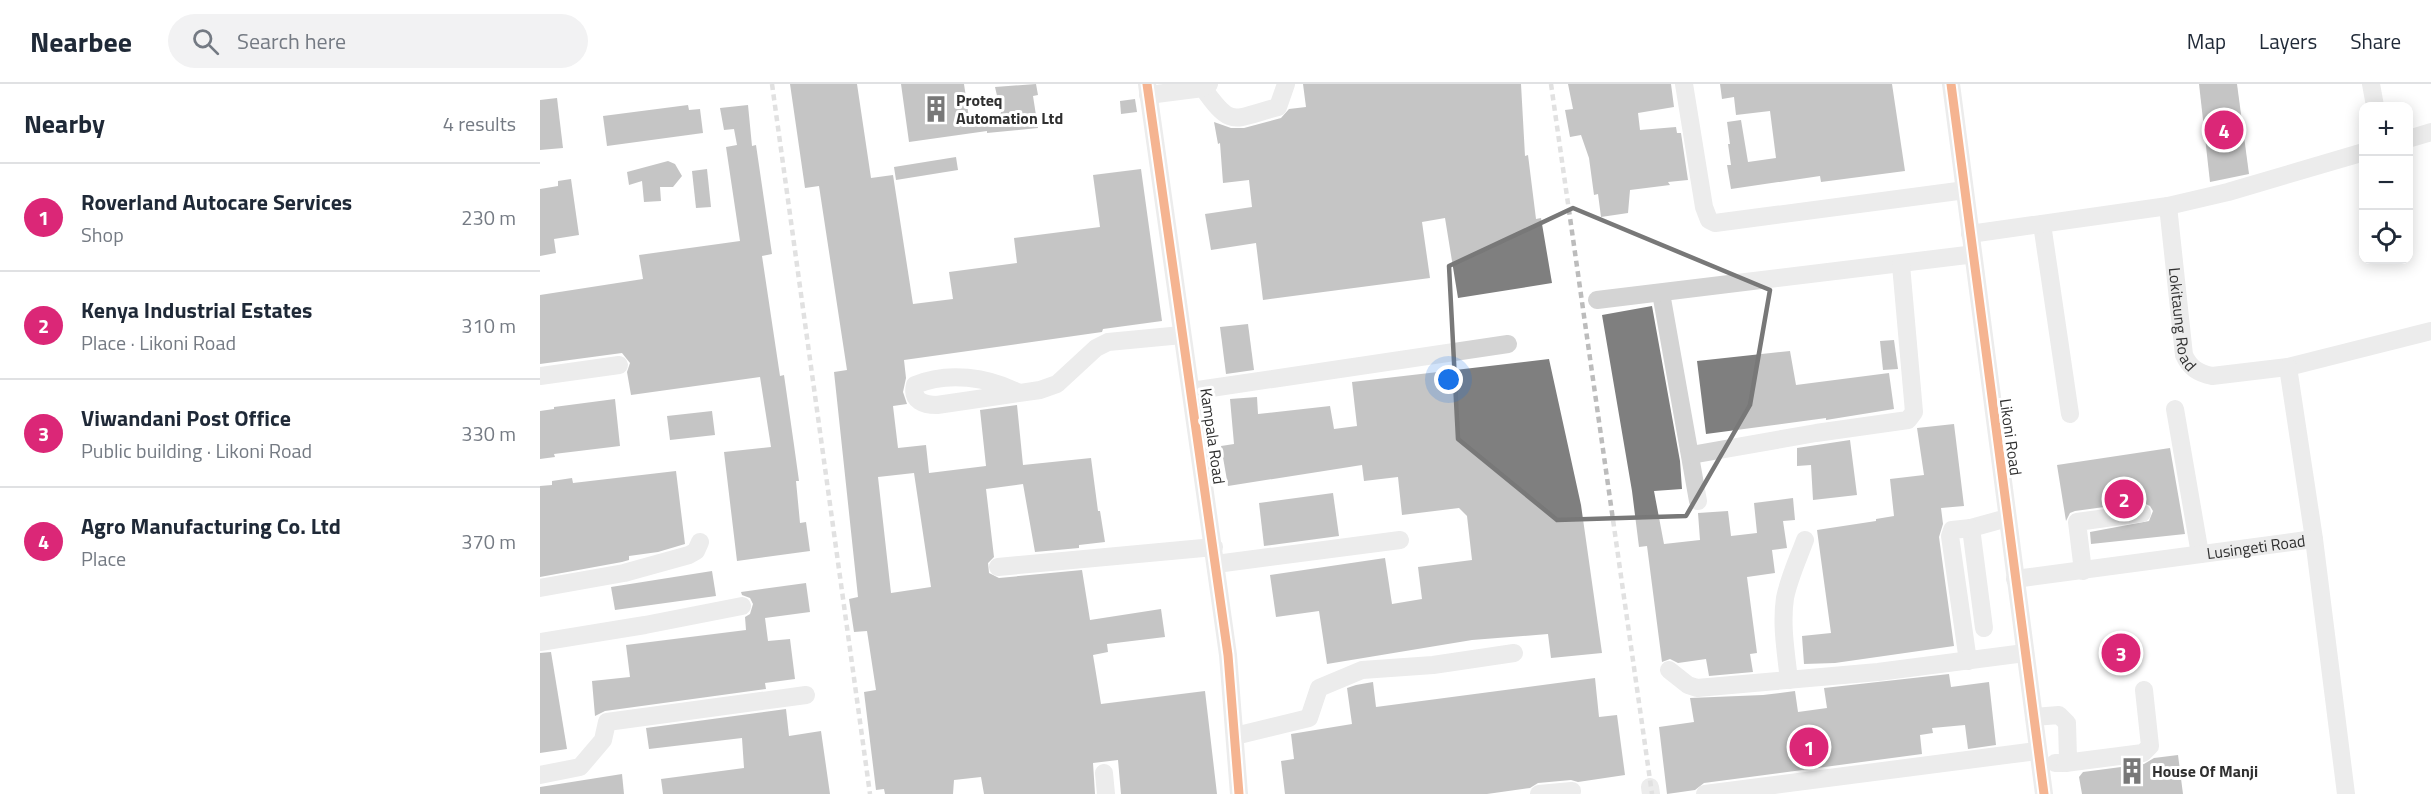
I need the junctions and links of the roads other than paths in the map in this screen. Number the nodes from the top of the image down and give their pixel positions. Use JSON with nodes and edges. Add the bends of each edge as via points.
{"nodes":[{"id":1,"x":1286,"y":84,"type":"edge"},
{"id":2,"x":1684,"y":84,"type":"edge"},
{"id":3,"x":1943,"y":84,"type":"edge"},
{"id":4,"x":1951,"y":84,"type":"edge"},
{"id":5,"x":2372,"y":84,"type":"edge"},
{"id":6,"x":1206,"y":86,"type":"edge"},
{"id":7,"x":1147,"y":89,"type":"edge"},
{"id":8,"x":2374,"y":102,"type":"edge"},
{"id":9,"x":2431,"y":132,"type":"edge"},
{"id":10,"x":2413,"y":138,"type":"edge"},
{"id":11,"x":2359,"y":153,"type":"edge"},
{"id":12,"x":1958,"y":190,"type":"junction"},
{"id":13,"x":2168,"y":206,"type":"junction"},
{"id":14,"x":2042,"y":224,"type":"junction"},
{"id":15,"x":1970,"y":234,"type":"junction"},
{"id":16,"x":1966,"y":255,"type":"junction"},
{"id":17,"x":1901,"y":265,"type":"junction"},
{"id":18,"x":1661,"y":293,"type":"junction"},
{"id":19,"x":1597,"y":300,"type":"dead end"},
{"id":20,"x":2431,"y":331,"type":"edge"},
{"id":21,"x":1182,"y":335,"type":"junction"},
{"id":22,"x":1508,"y":344,"type":"dead end"},
{"id":23,"x":619,"y":365,"type":"dead end"},
{"id":24,"x":2288,"y":367,"type":"junction"},
{"id":25,"x":540,"y":376,"type":"edge"},
{"id":26,"x":1191,"y":391,"type":"junction"},
{"id":27,"x":1019,"y":393,"type":"junction"},
{"id":28,"x":2175,"y":409,"type":"dead end"},
{"id":29,"x":2070,"y":414,"type":"dead end"},
{"id":30,"x":1691,"y":455,"type":"junction"},
{"id":31,"x":1698,"y":501,"type":"dead end"},
{"id":32,"x":2142,"y":513,"type":"dead end"},
{"id":33,"x":2000,"y":520,"type":"junction"},
{"id":34,"x":1971,"y":528,"type":"junction"},
{"id":35,"x":2314,"y":539,"type":"junction"},
{"id":36,"x":1400,"y":540,"type":"dead end"},
{"id":37,"x":1805,"y":540,"type":"dead end"},
{"id":38,"x":700,"y":542,"type":"dead end"},
{"id":39,"x":2200,"y":554,"type":"junction"},
{"id":40,"x":1215,"y":556,"type":"junction"},
{"id":41,"x":998,"y":567,"type":"dead end"},
{"id":42,"x":2083,"y":571,"type":"junction"},
{"id":43,"x":2015,"y":579,"type":"junction"},
{"id":44,"x":540,"y":588,"type":"edge"},
{"id":45,"x":742,"y":606,"type":"dead end"},
{"id":46,"x":1984,"y":628,"type":"dead end"},
{"id":47,"x":540,"y":642,"type":"edge"},
{"id":48,"x":1514,"y":653,"type":"dead end"},
{"id":49,"x":2017,"y":654,"type":"junction"},
{"id":50,"x":1968,"y":661,"type":"junction"},
{"id":51,"x":1669,"y":670,"type":"dead end"},
{"id":52,"x":1789,"y":680,"type":"junction"},
{"id":53,"x":2144,"y":690,"type":"dead end"},
{"id":54,"x":806,"y":695,"type":"dead end"},
{"id":55,"x":2034,"y":717,"type":"junction"},
{"id":56,"x":1235,"y":736,"type":"junction"},
{"id":57,"x":2035,"y":759,"type":"junction"},
{"id":58,"x":2066,"y":762,"type":"junction"},
{"id":59,"x":1104,"y":773,"type":"dead end"},
{"id":60,"x":540,"y":775,"type":"edge"},
{"id":61,"x":1572,"y":791,"type":"dead end"},
{"id":62,"x":1106,"y":794,"type":"edge"},
{"id":63,"x":1239,"y":794,"type":"edge"},
{"id":64,"x":1539,"y":794,"type":"edge"},
{"id":65,"x":1705,"y":794,"type":"edge"},
{"id":66,"x":2034,"y":794,"type":"edge"},
{"id":67,"x":2044,"y":794,"type":"edge"},
{"id":68,"x":2346,"y":794,"type":"edge"}],
"edges":[{"from":1,"to":6,"type":"street","via":[[1278,107],[1235,118],[1221,112]]},
{"from":2,"to":12,"type":"street","via":[[1704,207],[1709,220],[1715,223]]},
{"from":3,"to":12,"type":"street","name":"Likoni Road"},
{"from":4,"to":15,"type":"street","name":"Likoni Road"},
{"from":5,"to":8,"type":"street"},
{"from":6,"to":7,"type":"street"},
{"from":7,"to":21,"type":"street","name":"Kampala Road"},
{"from":9,"to":10,"type":"street"},
{"from":11,"to":13,"type":"street"},
{"from":12,"to":16,"type":"street","name":"Likoni Road"},
{"from":13,"to":14,"type":"street"},
{"from":13,"to":24,"type":"street","name":"Lokitaung Road","via":[[2188,363],[2202,374],[2212,376]]},
{"from":14,"to":15,"type":"street"},
{"from":14,"to":29,"type":"street"},
{"from":15,"to":43,"type":"street","name":"Likoni Road"},
{"from":16,"to":17,"type":"street"},
{"from":16,"to":33,"type":"street","name":"Likoni Road"},
{"from":17,"to":18,"type":"street"},
{"from":17,"to":30,"type":"street","via":[[1912,417]]},
{"from":18,"to":19,"type":"street"},
{"from":18,"to":30,"type":"street"},
{"from":20,"to":24,"type":"street","name":"Lokitaung Road"},
{"from":21,"to":26,"type":"street","name":"Kampala Road"},
{"from":21,"to":27,"type":"street","via":[[1108,342],[1057,384]]},
{"from":22,"to":26,"type":"street"},
{"from":23,"to":25,"type":"street"},
{"from":24,"to":35,"type":"street"},
{"from":26,"to":40,"type":"street","name":"Kampala Road"},
{"from":27,"to":27,"type":"street","via":[[926,405],[913,392],[915,385],[925,381],[954,378],[988,380]]},
{"from":28,"to":39,"type":"street"},
{"from":30,"to":31,"type":"street"},
{"from":32,"to":42,"type":"street","via":[[2077,522]]},
{"from":33,"to":34,"type":"street"},
{"from":33,"to":49,"type":"street","name":"Likoni Road"},
{"from":34,"to":46,"type":"street"},
{"from":34,"to":50,"type":"street","via":[[1952,531],[1950,536]]},
{"from":35,"to":39,"type":"street","name":"Lusingeti Road"},
{"from":35,"to":68,"type":"street","name":"Lusingeti Road"},
{"from":36,"to":40,"type":"street"},
{"from":37,"to":52,"type":"street","via":[[1785,600]]},
{"from":38,"to":44,"type":"street","via":[[696,551],[688,555],[624,573]]},
{"from":39,"to":42,"type":"street","name":"Lusingeti Road"},
{"from":40,"to":41,"type":"street"},
{"from":40,"to":56,"type":"street","name":"Kampala Road"},
{"from":42,"to":43,"type":"street","name":"Lusingeti Road"},
{"from":43,"to":55,"type":"street","name":"Likoni Road"},
{"from":45,"to":47,"type":"street"},
{"from":48,"to":56,"type":"street","via":[[1362,670],[1319,688],[1309,718]]},
{"from":49,"to":50,"type":"street"},
{"from":49,"to":57,"type":"street","name":"Likoni Road"},
{"from":50,"to":52,"type":"street"},
{"from":51,"to":52,"type":"street","via":[[1697,688]]},
{"from":53,"to":58,"type":"street","via":[[2148,750]]},
{"from":54,"to":60,"type":"street","via":[[607,722],[603,740],[580,767]]},
{"from":55,"to":57,"type":"street","name":"Likoni Road"},
{"from":55,"to":58,"type":"street","via":[[2064,718],[2069,754]]},
{"from":56,"to":63,"type":"street","name":"Kampala Road"},
{"from":57,"to":58,"type":"street"},
{"from":57,"to":65,"type":"street"},
{"from":57,"to":66,"type":"street","name":"Likoni Road"},
{"from":57,"to":67,"type":"street","name":"Likoni Road"},
{"from":59,"to":62,"type":"street"},
{"from":61,"to":64,"type":"street"}]}
